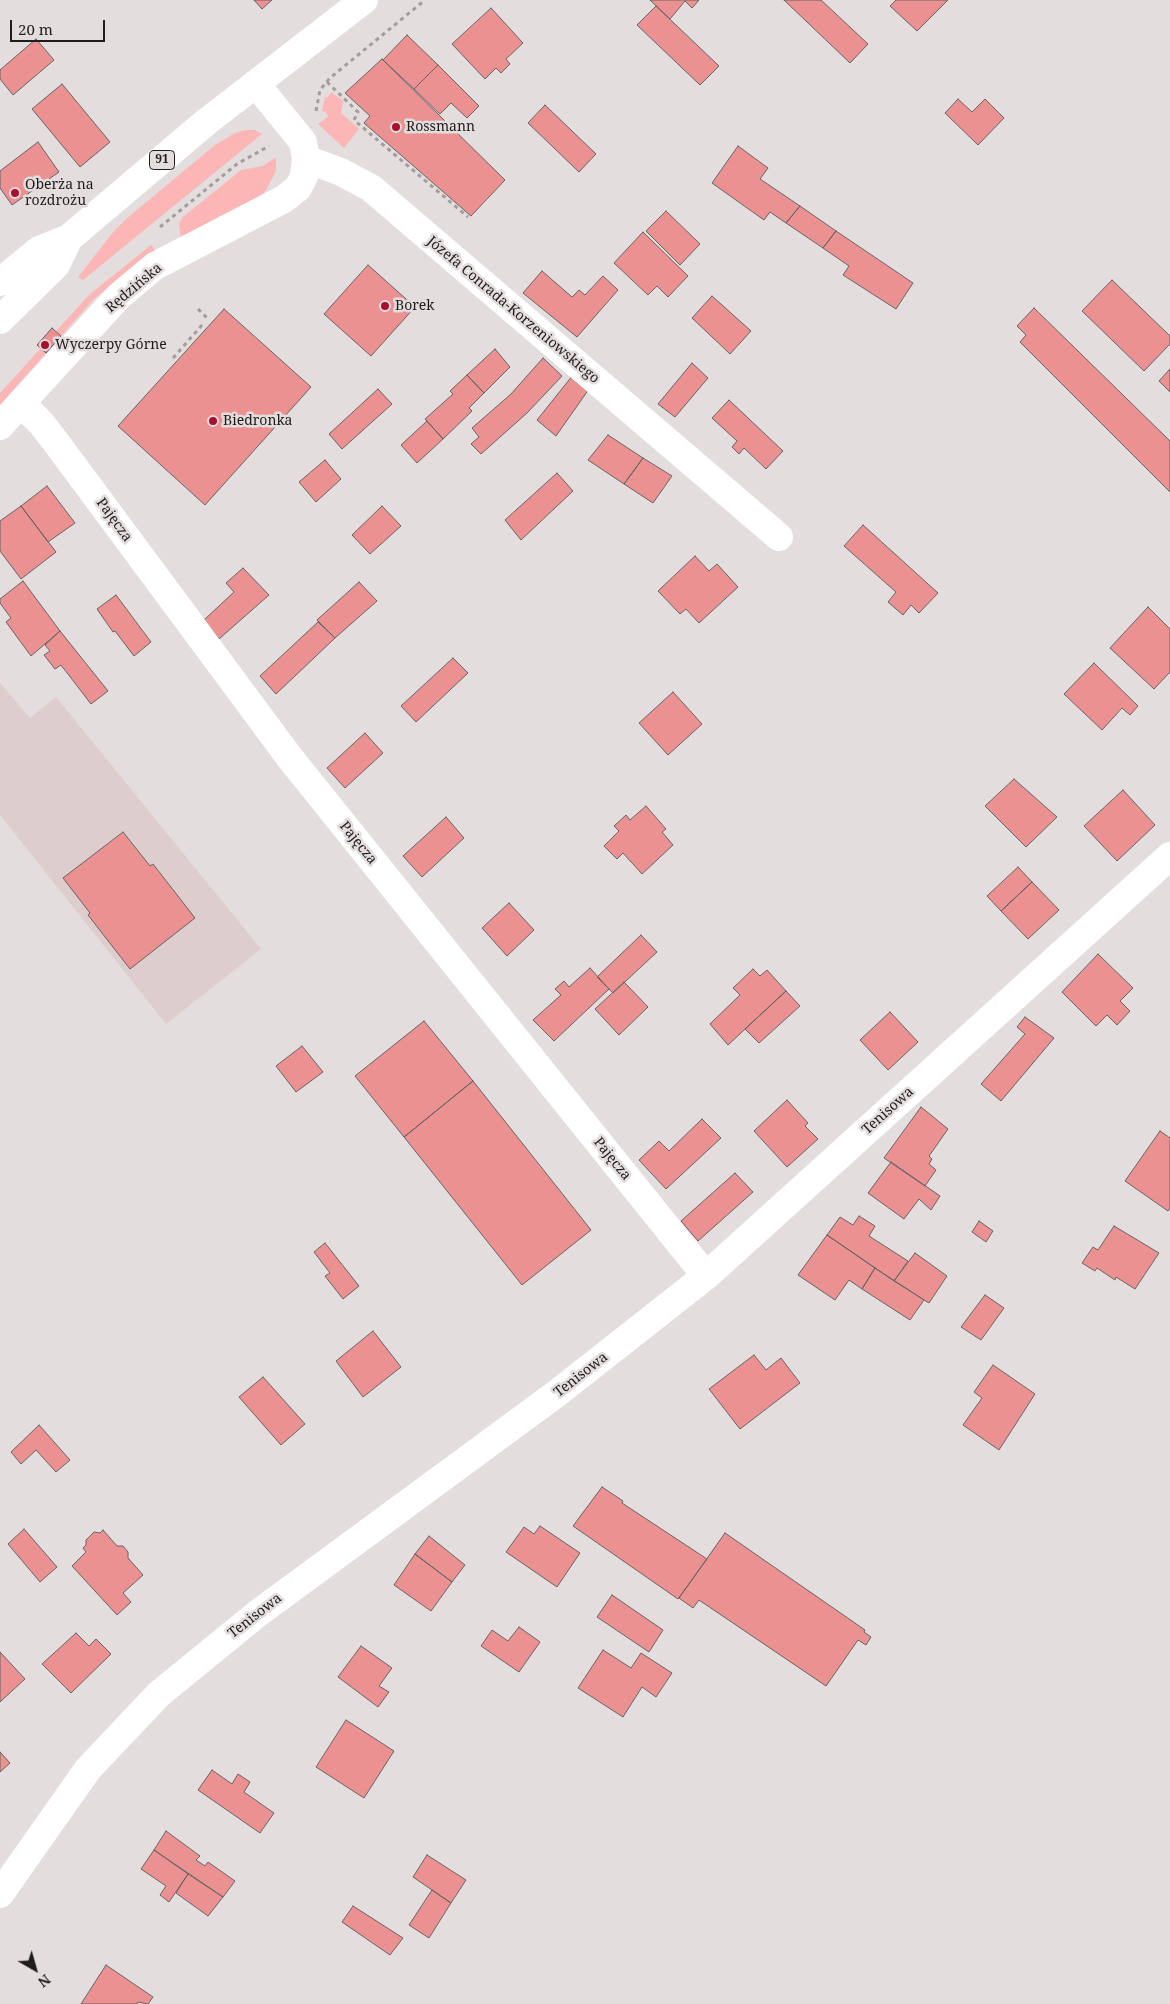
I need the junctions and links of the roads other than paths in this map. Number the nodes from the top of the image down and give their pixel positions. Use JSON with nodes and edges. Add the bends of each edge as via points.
{"nodes":[{"id":1,"x":364,"y":0,"type":"edge"},
{"id":2,"x":256,"y":84,"type":"junction"},
{"id":3,"x":306,"y":160,"type":"junction"},
{"id":4,"x":69,"y":238,"type":"junction"},
{"id":5,"x":0,"y":282,"type":"edge"},
{"id":6,"x":0,"y":320,"type":"edge"},
{"id":7,"x":21,"y":403,"type":"junction"},
{"id":8,"x":0,"y":426,"type":"edge"},
{"id":9,"x":779,"y":536,"type":"dead end"},
{"id":10,"x":1170,"y":856,"type":"edge"},
{"id":11,"x":706,"y":1276,"type":"junction"},
{"id":12,"x":0,"y":1894,"type":"edge"}],
"edges":[{"from":1,"to":2,"type":"street","number":"91"},
{"from":2,"to":3,"type":"street","via":[[303,142]]},
{"from":2,"to":4,"type":"street","number":"91"},
{"from":3,"to":7,"type":"street","name":"Rędzińska","via":[[298,188],[284,199],[155,266],[119,296]]},
{"from":3,"to":9,"type":"street","name":"Józefa Conrada-Korzeniowskiego","via":[[341,172],[371,188]]},
{"from":4,"to":5,"type":"street","number":"91","via":[[39,250]]},
{"from":4,"to":6,"type":"street","number":"91","via":[[56,265]]},
{"from":7,"to":8,"type":"street","name":"Rędzińska"},
{"from":7,"to":11,"type":"street","name":"Pajęcza","via":[[55,441],[290,758]]},
{"from":10,"to":11,"type":"street","name":"Tenisowa"},
{"from":11,"to":12,"type":"street","name":"Tenisowa","via":[[556,1394],[256,1614],[159,1694],[88,1769]]}]}
